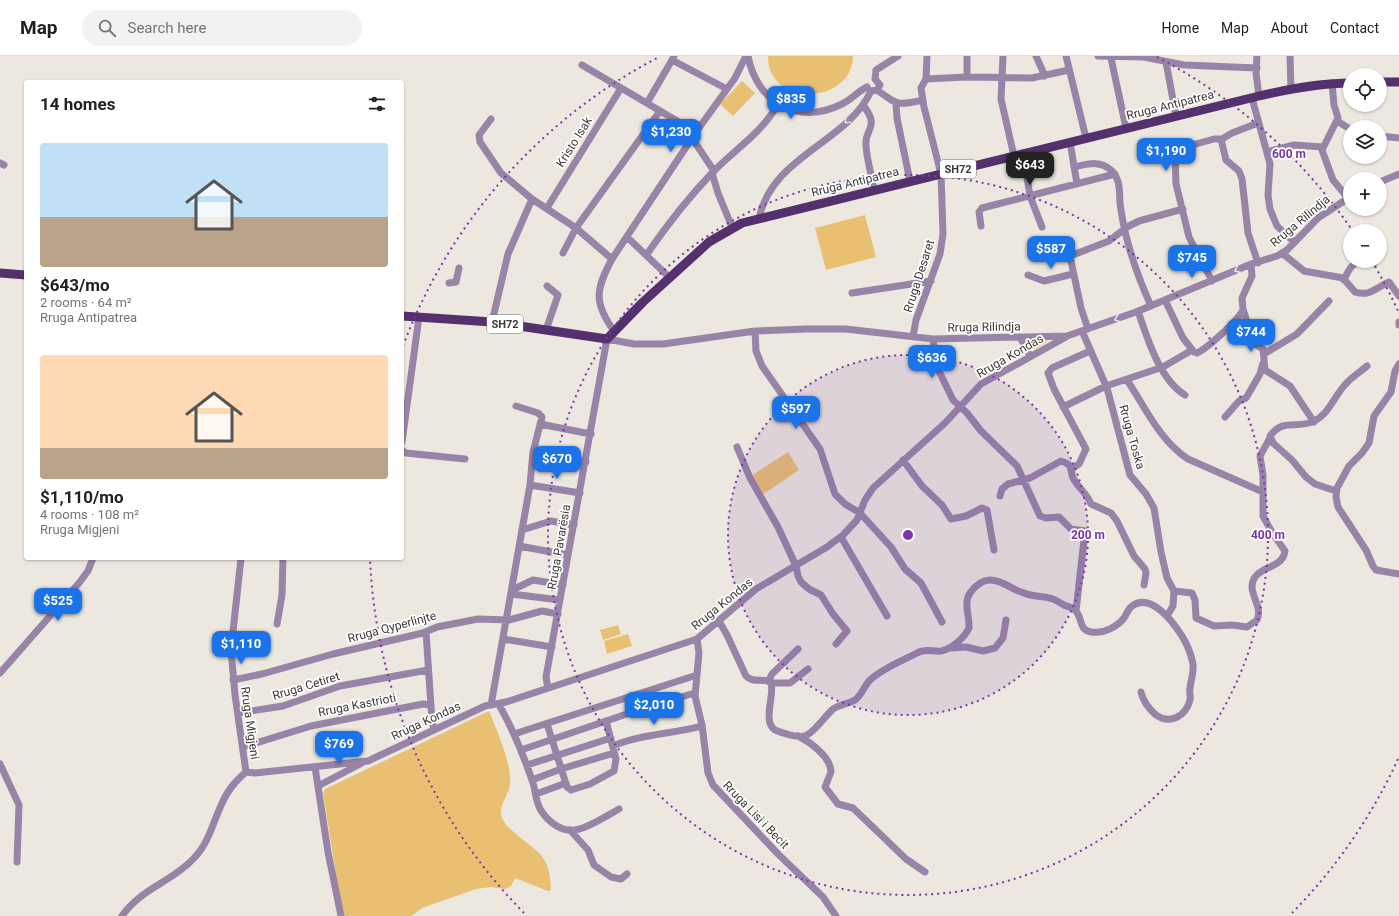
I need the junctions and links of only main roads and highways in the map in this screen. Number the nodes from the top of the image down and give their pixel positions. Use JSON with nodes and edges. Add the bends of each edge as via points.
{"nodes":[{"id":1,"x":1343,"y":82,"type":"edge"},
{"id":2,"x":1387,"y":82,"type":"edge"},
{"id":3,"x":1399,"y":82,"type":"edge"},
{"id":4,"x":0,"y":273,"type":"edge"},
{"id":5,"x":24,"y":275,"type":"edge"},
{"id":6,"x":404,"y":316,"type":"edge"}],
"edges":[{"from":1,"to":6,"type":"main road","name":"Rruga Antipatrea","number":"SH72","via":[[1291,89],[1256,97],[759,218],[732,227],[709,242],[607,339],[492,322]]},
{"from":2,"to":3,"type":"main road"},
{"from":4,"to":5,"type":"main road"}]}
